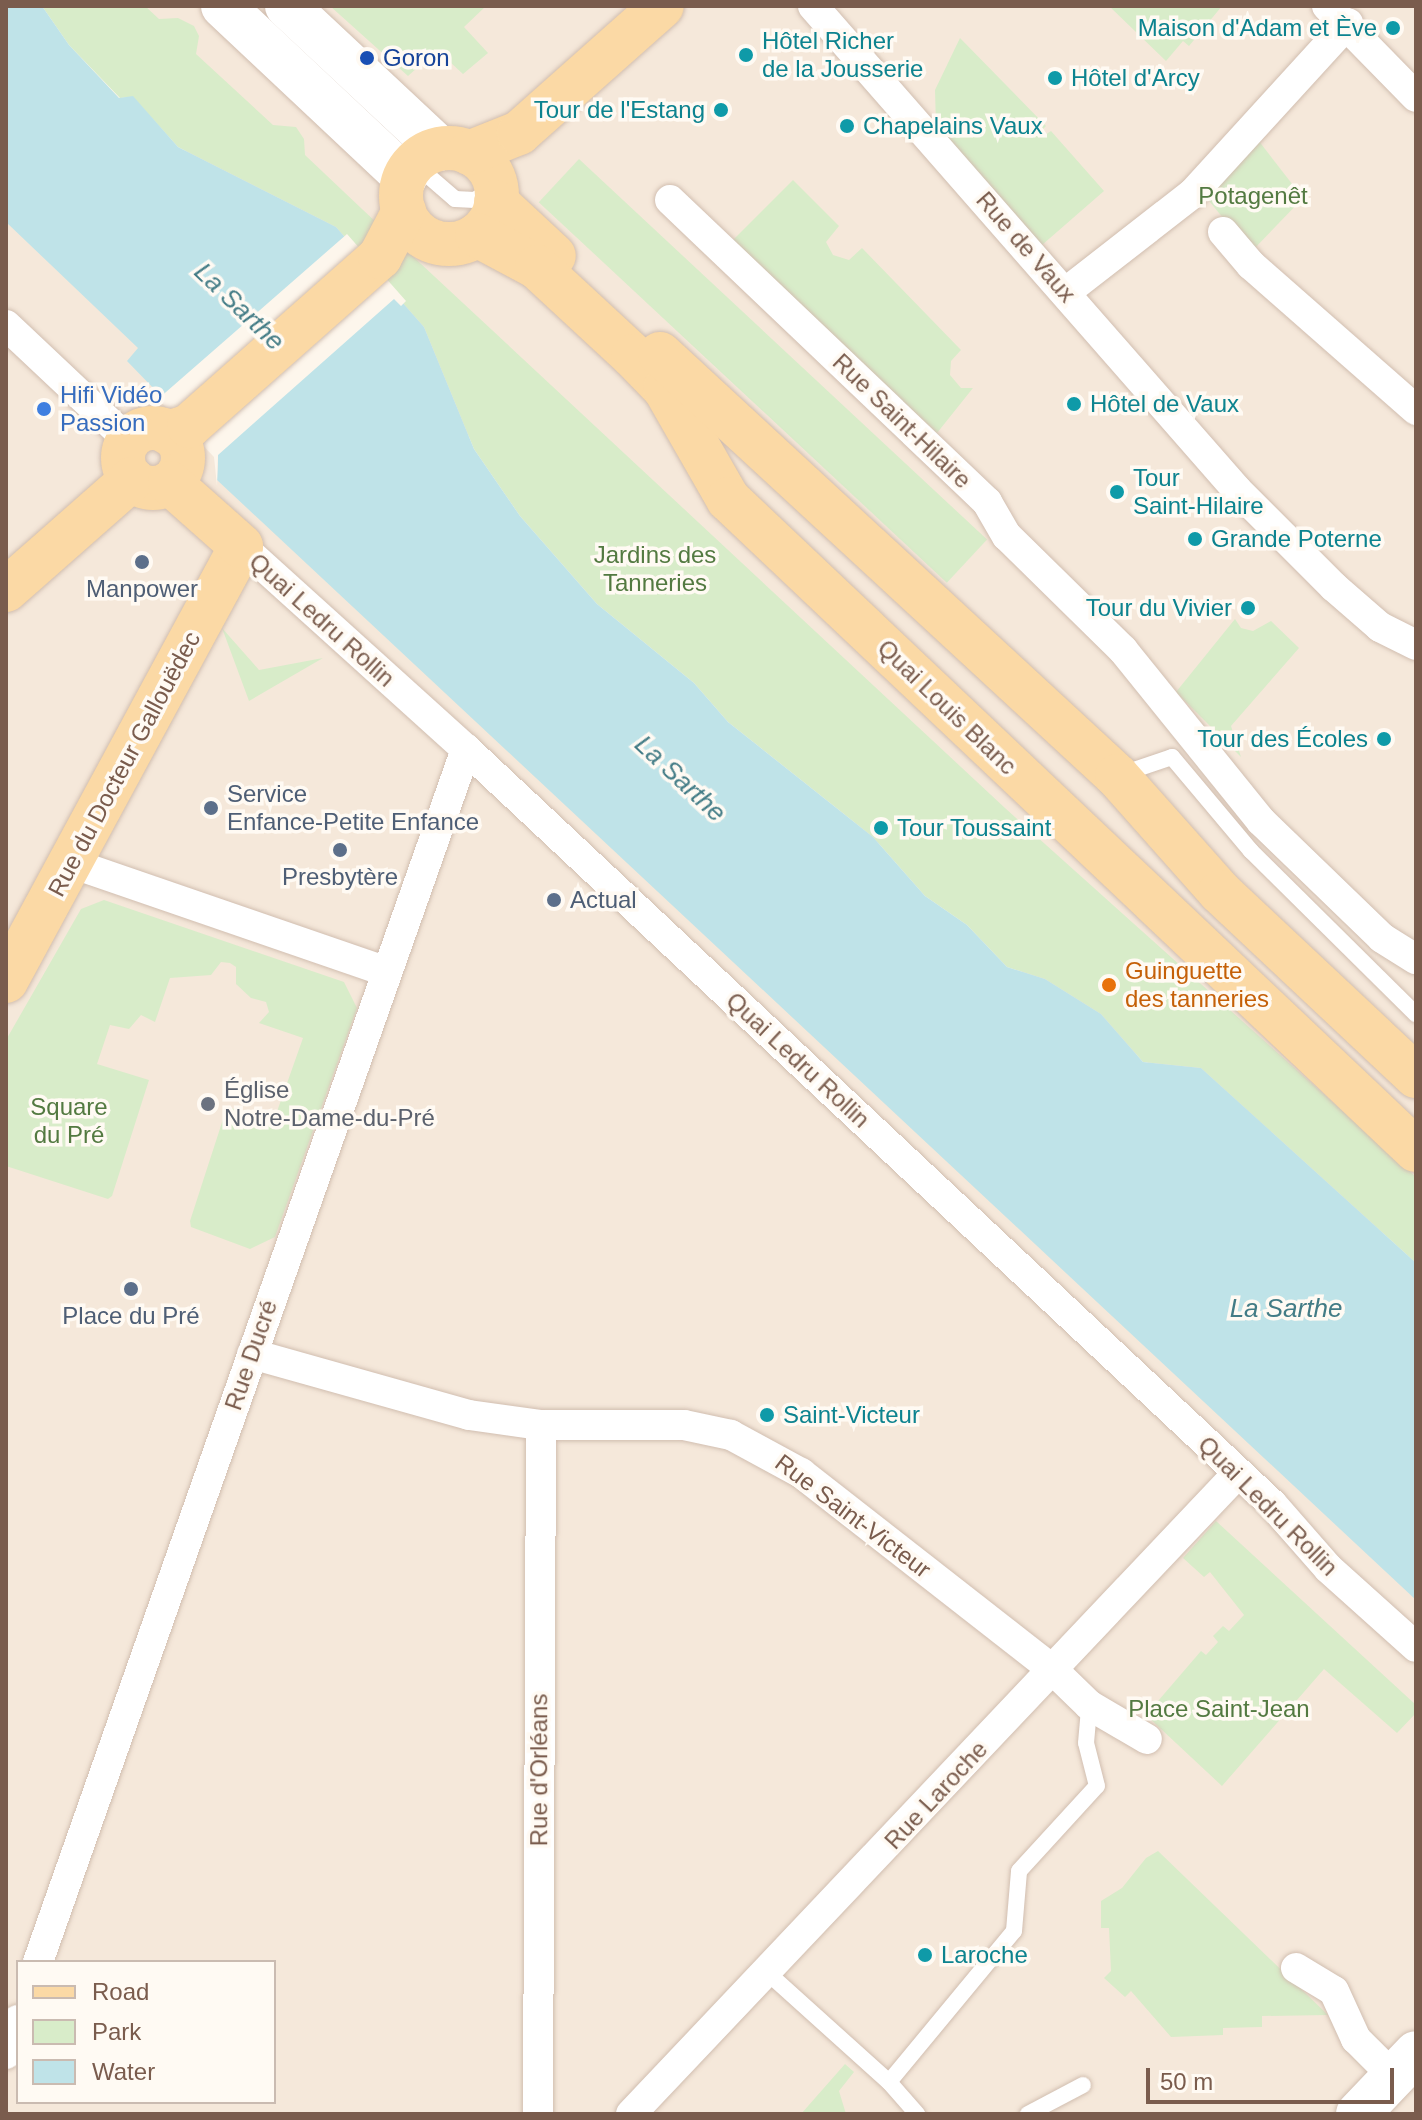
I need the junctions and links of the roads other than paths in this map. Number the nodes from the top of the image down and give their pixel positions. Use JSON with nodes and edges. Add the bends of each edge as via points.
{"nodes":[{"id":1,"x":223,"y":6,"type":"edge"},
{"id":2,"x":247,"y":6,"type":"edge"},
{"id":3,"x":287,"y":6,"type":"edge"},
{"id":4,"x":662,"y":6,"type":"edge"},
{"id":5,"x":813,"y":6,"type":"edge"},
{"id":6,"x":1338,"y":15,"type":"edge"},
{"id":7,"x":1416,"y":97,"type":"edge"},
{"id":8,"x":1193,"y":193,"type":"junction"},
{"id":9,"x":670,"y":200,"type":"dead end"},
{"id":10,"x":443,"y":210,"type":"junction"},
{"id":11,"x":1066,"y":292,"type":"junction"},
{"id":12,"x":6,"y":325,"type":"edge"},
{"id":13,"x":1416,"y":410,"type":"edge"},
{"id":14,"x":162,"y":452,"type":"junction"},
{"id":15,"x":241,"y":546,"type":"junction"},
{"id":16,"x":6,"y":590,"type":"edge"},
{"id":17,"x":1416,"y":645,"type":"edge"},
{"id":18,"x":466,"y":749,"type":"junction"},
{"id":19,"x":1117,"y":776,"type":"junction"},
{"id":20,"x":71,"y":863,"type":"junction"},
{"id":21,"x":17,"y":936,"type":"edge"},
{"id":22,"x":1416,"y":959,"type":"edge"},
{"id":23,"x":387,"y":972,"type":"junction"},
{"id":24,"x":6,"y":981,"type":"edge"},
{"id":25,"x":1416,"y":1014,"type":"edge"},
{"id":26,"x":1416,"y":1076,"type":"edge"},
{"id":27,"x":1416,"y":1150,"type":"edge"},
{"id":28,"x":251,"y":1355,"type":"junction"},
{"id":29,"x":541,"y":1425,"type":"junction"},
{"id":30,"x":1238,"y":1473,"type":"junction"},
{"id":31,"x":1416,"y":1647,"type":"edge"},
{"id":32,"x":1053,"y":1670,"type":"junction"},
{"id":33,"x":1089,"y":1705,"type":"junction"},
{"id":34,"x":1147,"y":1739,"type":"dead end"},
{"id":35,"x":39,"y":1960,"type":"edge"},
{"id":36,"x":1296,"y":1968,"type":"dead end"},
{"id":37,"x":769,"y":1974,"type":"junction"},
{"id":38,"x":16,"y":2026,"type":"edge"},
{"id":39,"x":6,"y":2054,"type":"edge"},
{"id":40,"x":1409,"y":2063,"type":"edge"},
{"id":41,"x":889,"y":2082,"type":"junction"},
{"id":42,"x":1083,"y":2085,"type":"dead end"},
{"id":43,"x":538,"y":2114,"type":"edge"},
{"id":44,"x":631,"y":2114,"type":"edge"},
{"id":45,"x":917,"y":2114,"type":"edge"},
{"id":46,"x":1028,"y":2114,"type":"edge"},
{"id":47,"x":1358,"y":2114,"type":"edge"}],
"edges":[{"from":1,"to":10,"type":"main road","name":"Quai Louis Blanc"},
{"from":2,"to":10,"type":"lane","name":"Quai Louis Blanc"},
{"from":3,"to":10,"type":"main road","name":"Quai Louis Blanc"},
{"from":4,"to":10,"type":"main road","via":[[519,133]]},
{"from":5,"to":11,"type":"street","name":"Rue de Vaux"},
{"from":6,"to":7,"type":"street"},
{"from":6,"to":8,"type":"street"},
{"from":8,"to":11,"type":"street"},
{"from":8,"to":13,"type":"street","via":[[1251,265]]},
{"from":9,"to":22,"type":"street","name":"Rue Saint-Hilaire","via":[[987,502],[1007,536],[1123,650],[1261,821],[1382,938]]},
{"from":10,"to":14,"type":"main road"},
{"from":10,"to":19,"type":"main road","name":"Quai Louis Blanc"},
{"from":10,"to":27,"type":"main road","name":"Quai Louis Blanc","via":[[537,267],[665,389],[728,499]]},
{"from":11,"to":17,"type":"street","name":"Rue de Vaux","via":[[1237,490],[1380,627]]},
{"from":12,"to":14,"type":"street","name":"Quai Ledru Rollin"},
{"from":14,"to":15,"type":"main road","name":"Quai Ledru Rollin"},
{"from":14,"to":16,"type":"main road"},
{"from":15,"to":18,"type":"street","name":"Quai Ledru Rollin"},
{"from":15,"to":20,"type":"main road","name":"Rue du Docteur Gallouëdec"},
{"from":18,"to":23,"type":"street","name":"Rue Ducré"},
{"from":18,"to":30,"type":"street","name":"Quai Ledru Rollin"},
{"from":19,"to":25,"type":"lane","via":[[1172,757],[1251,851]]},
{"from":19,"to":26,"type":"main road","name":"Quai Louis Blanc","via":[[1220,892]]},
{"from":20,"to":21,"type":"main road","name":"Rue du Docteur Gallouëdec"},
{"from":20,"to":23,"type":"street"},
{"from":21,"to":24,"type":"main road","name":"Rue du Docteur Gallouëdec"},
{"from":23,"to":28,"type":"street","name":"Rue Ducré"},
{"from":28,"to":29,"type":"street","name":"Rue Saint-Victeur","via":[[469,1415]]},
{"from":28,"to":35,"type":"street","name":"Rue Ducré"},
{"from":29,"to":32,"type":"street","name":"Rue Saint-Victeur","via":[[684,1425],[731,1435],[801,1473]]},
{"from":29,"to":43,"type":"street","name":"Rue d'Orléans"},
{"from":30,"to":31,"type":"street","name":"Quai Ledru Rollin","via":[[1328,1568]]},
{"from":30,"to":32,"type":"street","name":"Rue Laroche"},
{"from":32,"to":33,"type":"street","name":"Rue Saint-Victeur"},
{"from":32,"to":37,"type":"street","name":"Rue Laroche"},
{"from":33,"to":34,"type":"street","name":"Rue Saint-Victeur"},
{"from":33,"to":41,"type":"lane","via":[[1086,1743],[1097,1786],[1019,1871],[1014,1931]]},
{"from":36,"to":40,"type":"street","via":[[1334,1991],[1356,2039]]},
{"from":37,"to":41,"type":"lane"},
{"from":37,"to":44,"type":"street","name":"Rue Laroche"},
{"from":38,"to":39,"type":"street"},
{"from":40,"to":47,"type":"main road"},
{"from":41,"to":45,"type":"lane"},
{"from":42,"to":46,"type":"lane"}]}
